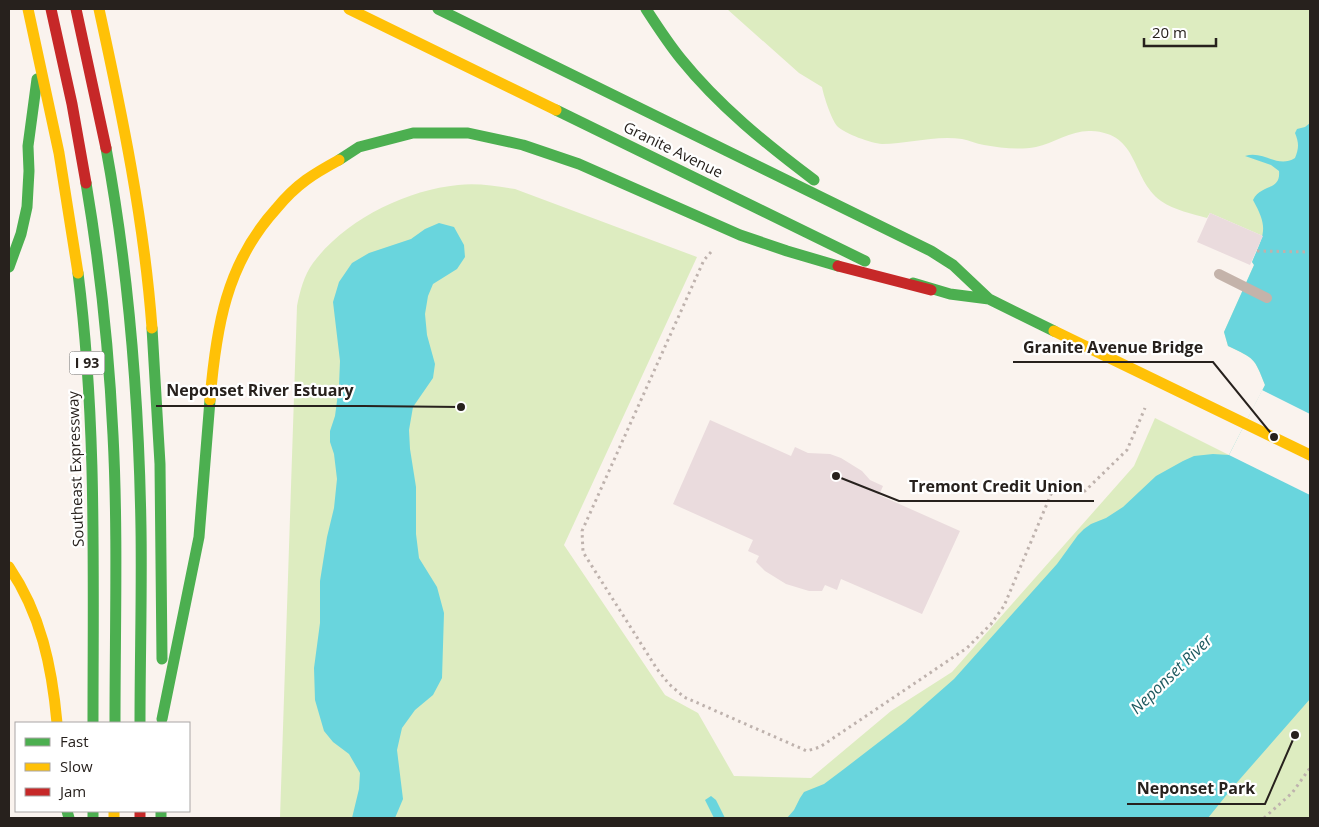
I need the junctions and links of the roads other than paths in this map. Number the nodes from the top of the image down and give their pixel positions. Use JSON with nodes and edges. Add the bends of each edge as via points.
{"nodes":[{"id":1,"x":28,"y":9,"type":"edge"},
{"id":2,"x":51,"y":9,"type":"edge"},
{"id":3,"x":76,"y":9,"type":"edge"},
{"id":4,"x":99,"y":9,"type":"edge"},
{"id":5,"x":349,"y":9,"type":"edge"},
{"id":6,"x":438,"y":9,"type":"edge"},
{"id":7,"x":646,"y":9,"type":"edge"},
{"id":8,"x":40,"y":55,"type":"junction"},
{"id":9,"x":869,"y":221,"type":"junction"},
{"id":10,"x":9,"y":267,"type":"edge"},
{"id":11,"x":1219,"y":274,"type":"dead end"},
{"id":12,"x":931,"y":290,"type":"junction"},
{"id":13,"x":1267,"y":298,"type":"dead end"},
{"id":14,"x":989,"y":299,"type":"junction"},
{"id":15,"x":1310,"y":455,"type":"edge"},
{"id":16,"x":9,"y":567,"type":"edge"},
{"id":17,"x":162,"y":721,"type":"edge"},
{"id":18,"x":57,"y":722,"type":"edge"},
{"id":19,"x":93,"y":722,"type":"edge"},
{"id":20,"x":114,"y":722,"type":"edge"},
{"id":21,"x":140,"y":722,"type":"edge"}],
"edges":[{"from":1,"to":8,"type":"highway","name":"Southeast Expressway","number":"I 93"},
{"from":2,"to":20,"type":"highway","number":"I 93","via":[[93,221],[112,395]]},
{"from":3,"to":21,"type":"highway","via":[[112,184],[125,271],[133,359],[140,530]]},
{"from":4,"to":17,"type":"highway","via":[[134,180],[153,338],[160,441]]},
{"from":5,"to":12,"type":"highway","name":"Granite Avenue"},
{"from":6,"to":9,"type":"highway","name":"Granite Avenue"},
{"from":7,"to":9,"type":"highway","via":[[685,65],[724,106],[777,153]]},
{"from":8,"to":10,"type":"highway","via":[[28,146],[27,208]]},
{"from":8,"to":19,"type":"highway","name":"Southeast Expressway","number":"I 93","via":[[71,224],[89,386],[94,500]]},
{"from":9,"to":14,"type":"highway","name":"Granite Avenue","via":[[946,261]]},
{"from":11,"to":13,"type":"lane"},
{"from":12,"to":14,"type":"highway","name":"Granite Avenue"},
{"from":12,"to":17,"type":"highway","via":[[795,254],[728,230],[539,148],[496,136],[432,130],[404,134],[377,141],[325,165],[277,206],[257,231],[240,258],[229,287],[214,356],[199,536]]},
{"from":14,"to":15,"type":"highway","name":"Granite Avenue"},
{"from":16,"to":18,"type":"highway","via":[[30,604],[42,637]]}]}
